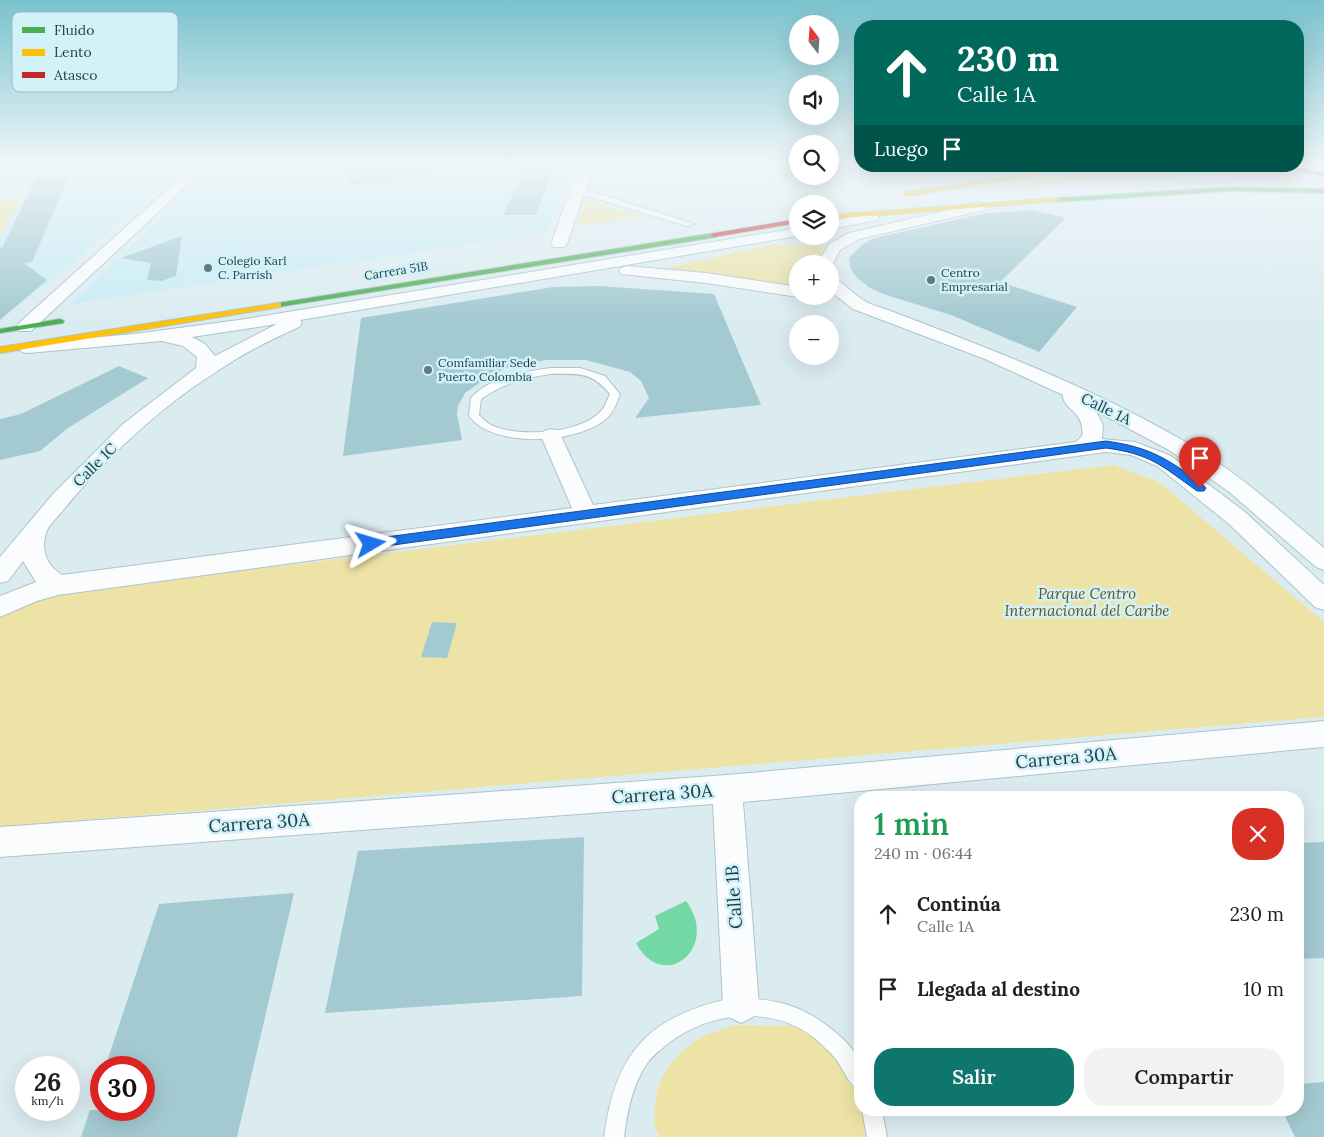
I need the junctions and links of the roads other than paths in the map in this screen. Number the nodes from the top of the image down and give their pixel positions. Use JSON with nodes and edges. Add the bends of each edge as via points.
{"nodes":[{"id":1,"x":146,"y":216,"type":"edge"},
{"id":2,"x":569,"y":216,"type":"edge"},
{"id":3,"x":670,"y":216,"type":"edge"},
{"id":4,"x":878,"y":216,"type":"edge"},
{"id":5,"x":939,"y":216,"type":"edge"},
{"id":6,"x":789,"y":222,"type":"edge"},
{"id":7,"x":695,"y":223,"type":"joint"},
{"id":8,"x":839,"y":223,"type":"edge"},
{"id":9,"x":662,"y":228,"type":"dead end"},
{"id":10,"x":789,"y":234,"type":"edge"},
{"id":11,"x":559,"y":244,"type":"dead end"},
{"id":12,"x":830,"y":255,"type":"edge"},
{"id":13,"x":580,"y":270,"type":"junction"},
{"id":14,"x":789,"y":291,"type":"edge"},
{"id":15,"x":839,"y":291,"type":"edge"},
{"id":16,"x":839,"y":300,"type":"edge"},
{"id":17,"x":859,"y":305,"type":"junction"},
{"id":18,"x":325,"y":310,"type":"junction"},
{"id":19,"x":74,"y":319,"type":"dead end"},
{"id":20,"x":25,"y":327,"type":"junction"},
{"id":21,"x":0,"y":331,"type":"edge"},
{"id":22,"x":159,"y":336,"type":"junction"},
{"id":23,"x":5,"y":349,"type":"edge"},
{"id":24,"x":205,"y":370,"type":"junction"},
{"id":25,"x":1041,"y":378,"type":"junction"},
{"id":26,"x":551,"y":436,"type":"junction"},
{"id":27,"x":1081,"y":449,"type":"junction"},
{"id":28,"x":586,"y":515,"type":"junction"},
{"id":29,"x":35,"y":530,"type":"junction"},
{"id":30,"x":1324,"y":561,"type":"edge"},
{"id":31,"x":0,"y":574,"type":"edge"},
{"id":32,"x":58,"y":585,"type":"junction"},
{"id":33,"x":1324,"y":600,"type":"edge"},
{"id":34,"x":0,"y":607,"type":"edge"},
{"id":35,"x":1324,"y":734,"type":"edge"},
{"id":36,"x":727,"y":789,"type":"junction"},
{"id":37,"x":0,"y":842,"type":"edge"},
{"id":38,"x":741,"y":1005,"type":"junction"},
{"id":39,"x":854,"y":1066,"type":"edge"},
{"id":40,"x":873,"y":1116,"type":"edge"},
{"id":41,"x":614,"y":1137,"type":"edge"},
{"id":42,"x":876,"y":1137,"type":"edge"}],
"edges":[{"from":1,"to":20,"type":"street"},
{"from":2,"to":11,"type":"street"},
{"from":3,"to":7,"type":"lane"},
{"from":4,"to":8,"type":"street"},
{"from":5,"to":12,"type":"street","via":[[854,236],[834,247]]},
{"from":6,"to":23,"type":"main road","name":"Carrera 51B"},
{"from":7,"to":9,"type":"main road"},
{"from":10,"to":13,"type":"street"},
{"from":13,"to":14,"type":"street","via":[[681,275]]},
{"from":13,"to":18,"type":"street"},
{"from":15,"to":17,"type":"street"},
{"from":16,"to":17,"type":"street"},
{"from":17,"to":25,"type":"street","name":"Calle 1A","via":[[944,335]]},
{"from":18,"to":22,"type":"street"},
{"from":18,"to":24,"type":"street","name":"Calle 1C","via":[[244,346]]},
{"from":19,"to":20,"type":"main road"},
{"from":20,"to":21,"type":"main road"},
{"from":22,"to":23,"type":"street","via":[[77,346]]},
{"from":22,"to":24,"type":"street","via":[[181,338],[198,345],[206,356]]},
{"from":24,"to":29,"type":"street","name":"Calle 1C","via":[[103,456]]},
{"from":25,"to":27,"type":"street","via":[[1068,393],[1094,424],[1092,438]]},
{"from":25,"to":30,"type":"street","name":"Calle 1A","via":[[1132,421],[1195,457],[1258,504]]},
{"from":26,"to":26,"type":"lane","via":[[579,429],[605,415],[615,394],[602,378],[580,371],[518,375],[493,385],[476,398],[474,416],[488,428],[516,435]]},
{"from":26,"to":28,"type":"street"},
{"from":27,"to":28,"type":"street"},
{"from":27,"to":33,"type":"street","via":[[1106,444],[1120,446],[1164,461],[1249,528]]},
{"from":28,"to":32,"type":"street"},
{"from":29,"to":31,"type":"street","name":"Calle 1C"},
{"from":29,"to":32,"type":"street","via":[[34,562],[43,576]]},
{"from":32,"to":34,"type":"street"},
{"from":35,"to":36,"type":"street","name":"Carrera 30A"},
{"from":36,"to":37,"type":"street","name":"Carrera 30A"},
{"from":36,"to":38,"type":"street","name":"Calle 1B"},
{"from":38,"to":39,"type":"lane","via":[[803,1019],[830,1038]]},
{"from":38,"to":41,"type":"lane","via":[[702,1012],[672,1026],[645,1050],[629,1079],[616,1117]]},
{"from":40,"to":42,"type":"lane"}]}
